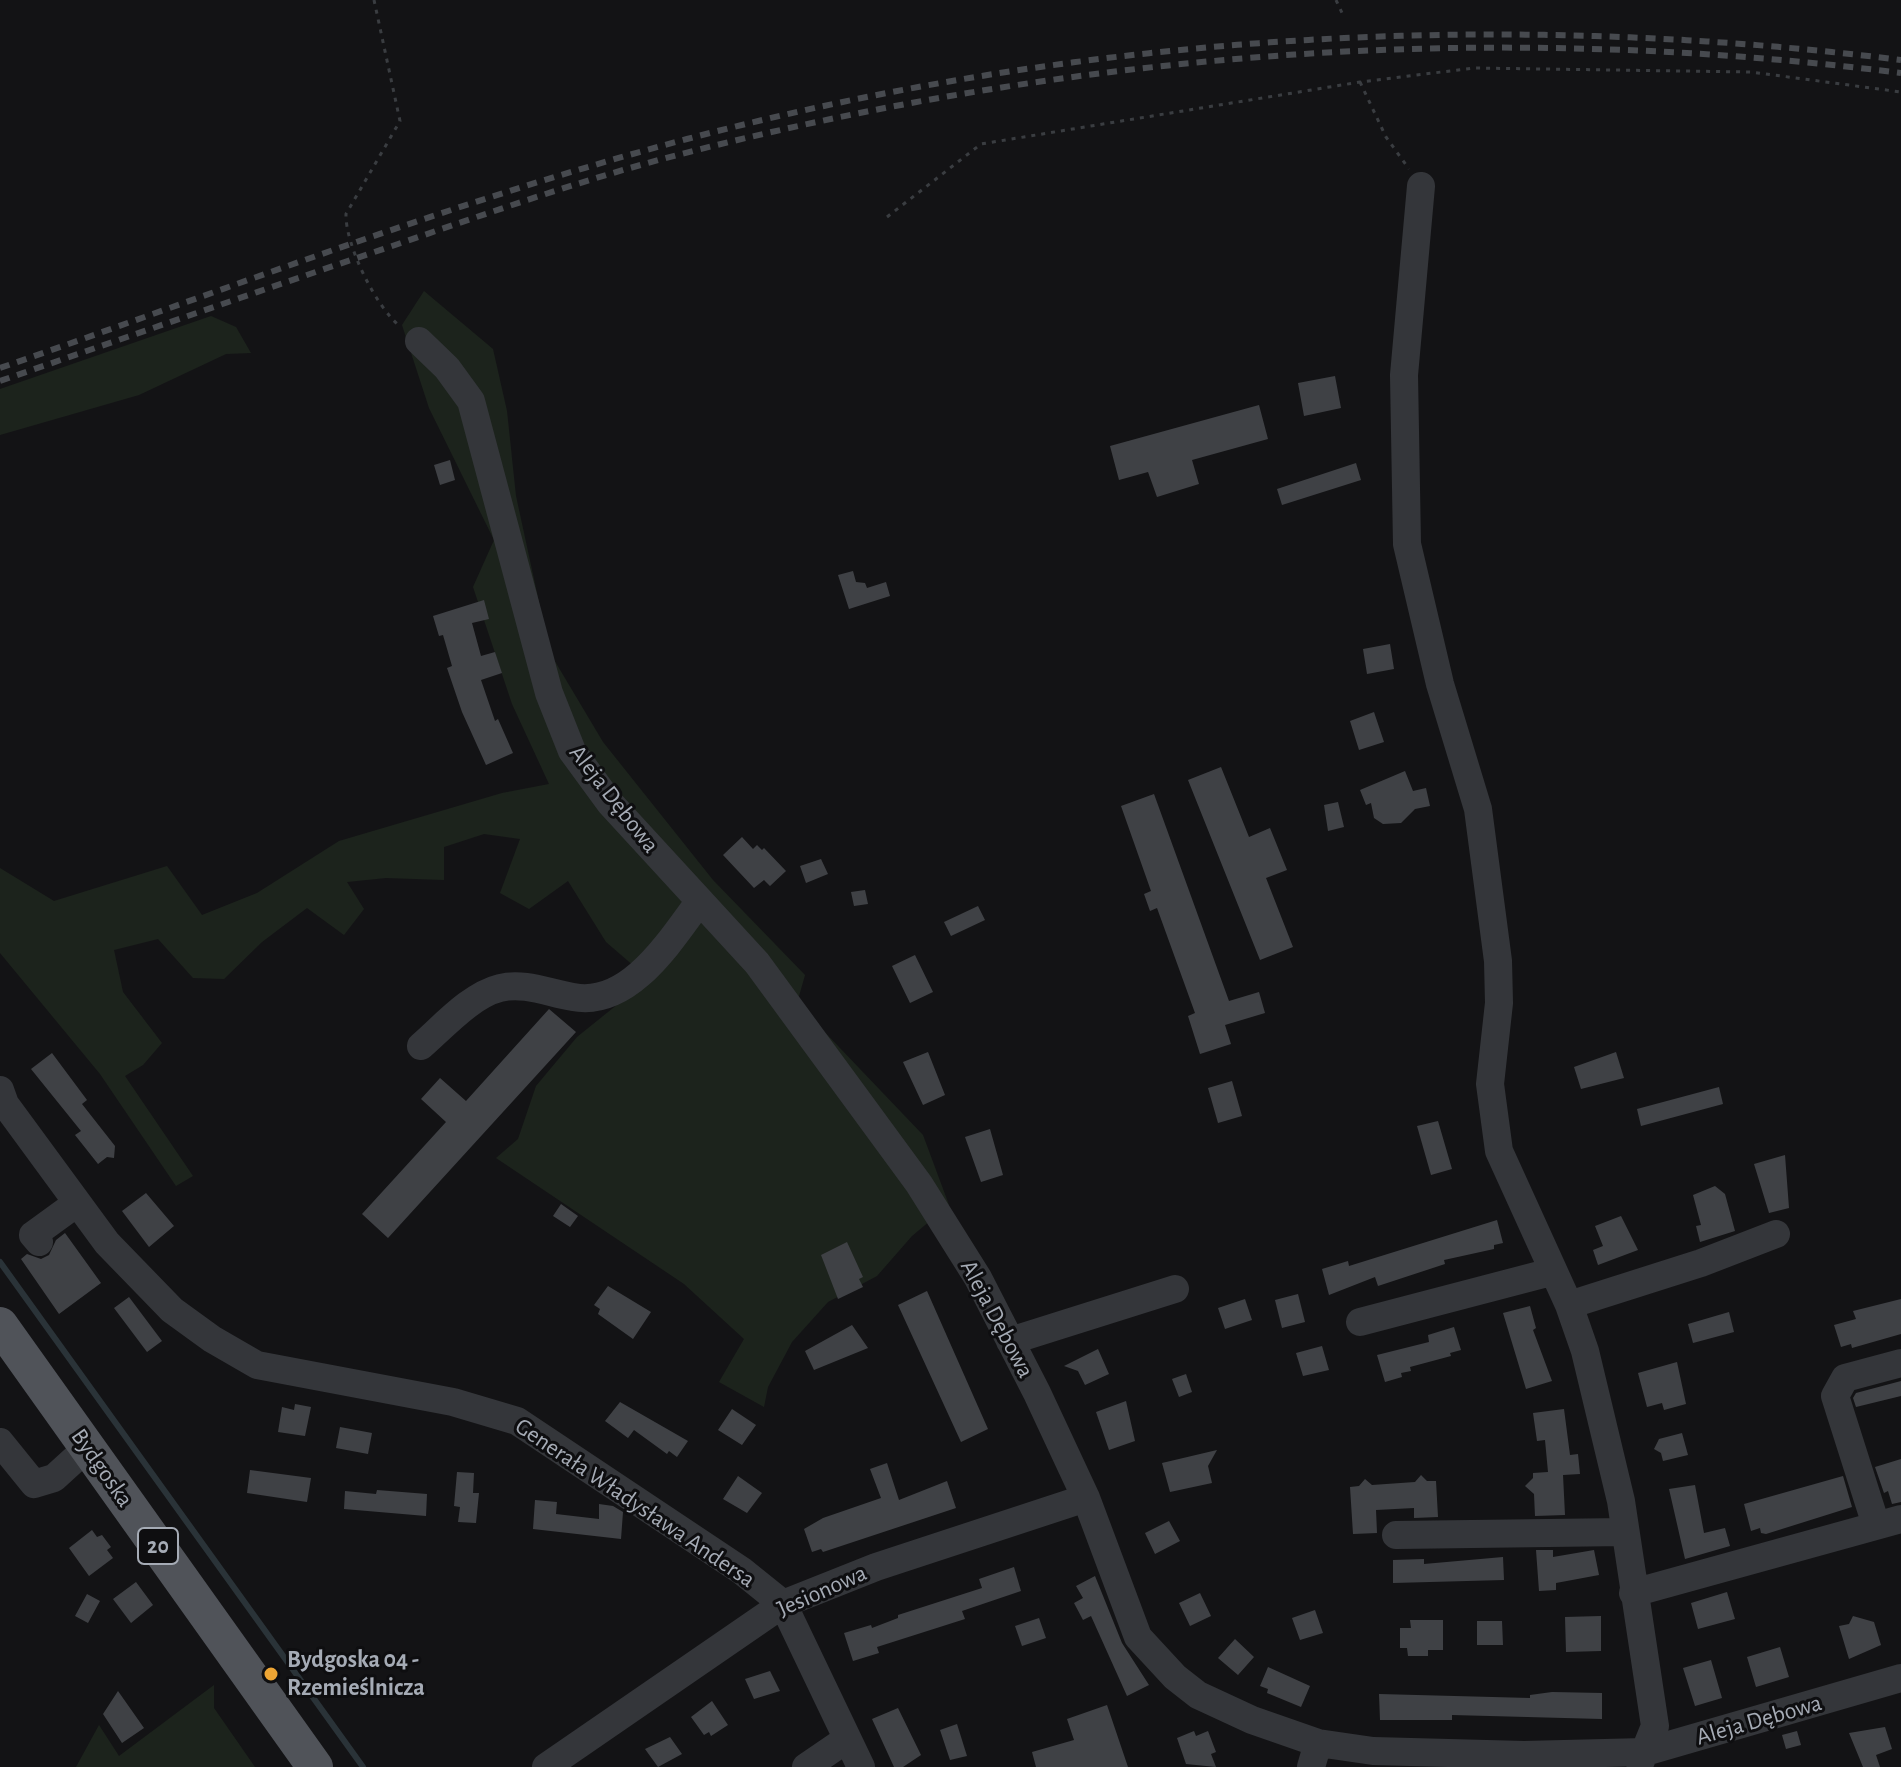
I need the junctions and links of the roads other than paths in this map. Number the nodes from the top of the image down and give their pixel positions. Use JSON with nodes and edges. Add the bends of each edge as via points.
{"nodes":[{"id":1,"x":1421,"y":186,"type":"road end"},
{"id":2,"x":419,"y":341,"type":"road end"},
{"id":3,"x":699,"y":902,"type":"junction"},
{"id":4,"x":421,"y":1046,"type":"dead end"},
{"id":5,"x":1,"y":1097,"type":"edge"},
{"id":6,"x":77,"y":1203,"type":"junction"},
{"id":7,"x":1776,"y":1234,"type":"dead end"},
{"id":8,"x":39,"y":1242,"type":"dead end"},
{"id":9,"x":1551,"y":1272,"type":"junction"},
{"id":10,"x":1175,"y":1289,"type":"dead end"},
{"id":11,"x":1569,"y":1305,"type":"junction"},
{"id":12,"x":1360,"y":1322,"type":"dead end"},
{"id":13,"x":0,"y":1325,"type":"edge"},
{"id":14,"x":1010,"y":1341,"type":"junction"},
{"id":15,"x":1901,"y":1363,"type":"edge"},
{"id":16,"x":0,"y":1442,"type":"edge"},
{"id":17,"x":88,"y":1447,"type":"junction"},
{"id":18,"x":1086,"y":1498,"type":"junction"},
{"id":19,"x":1889,"y":1522,"type":"edge"},
{"id":20,"x":1624,"y":1532,"type":"junction"},
{"id":21,"x":1396,"y":1535,"type":"dead end"},
{"id":22,"x":1633,"y":1593,"type":"junction"},
{"id":23,"x":783,"y":1604,"type":"junction"},
{"id":24,"x":1901,"y":1678,"type":"edge"},
{"id":25,"x":847,"y":1739,"type":"junction"},
{"id":26,"x":1314,"y":1755,"type":"edge"},
{"id":27,"x":1642,"y":1759,"type":"edge"},
{"id":28,"x":1451,"y":1761,"type":"edge"},
{"id":29,"x":315,"y":1767,"type":"edge"},
{"id":30,"x":546,"y":1767,"type":"edge"},
{"id":31,"x":806,"y":1767,"type":"edge"},
{"id":32,"x":861,"y":1767,"type":"edge"}],
"edges":[{"from":1,"to":9,"type":"street","via":[[1404,375],[1407,544],[1440,684],[1478,809],[1498,961],[1490,1084],[1499,1151]]},
{"from":2,"to":3,"type":"street","name":"Aleja Dębowa","via":[[471,401],[549,693],[572,751],[610,803]]},
{"from":3,"to":4,"type":"street","via":[[656,958],[620,988],[589,1000],[518,984],[496,989]]},
{"from":3,"to":14,"type":"street","name":"Aleja Dębowa","via":[[757,963],[919,1184]]},
{"from":5,"to":6,"type":"street","name":"Generała Władysława Andersa"},
{"from":6,"to":8,"type":"street","via":[[33,1235]]},
{"from":6,"to":23,"type":"street","name":"Generała Władysława Andersa","via":[[107,1243],[172,1310],[257,1365],[453,1402],[517,1421]]},
{"from":7,"to":11,"type":"street"},
{"from":9,"to":11,"type":"street"},
{"from":9,"to":12,"type":"street"},
{"from":10,"to":14,"type":"street"},
{"from":11,"to":20,"type":"street","via":[[1609,1439]]},
{"from":13,"to":17,"type":"main road","name":"Bydgoska","number":"20"},
{"from":14,"to":18,"type":"street","name":"Aleja Dębowa"},
{"from":15,"to":19,"type":"street","via":[[1845,1378],[1835,1396]]},
{"from":16,"to":17,"type":"street","via":[[34,1484],[54,1478]]},
{"from":17,"to":29,"type":"main road","name":"Bydgoska","number":"20"},
{"from":18,"to":23,"type":"street","name":"Jesionowa","via":[[876,1567]]},
{"from":18,"to":26,"type":"street","name":"Aleja Dębowa","via":[[1138,1637],[1160,1663],[1198,1695]]},
{"from":19,"to":22,"type":"street"},
{"from":20,"to":21,"type":"street"},
{"from":20,"to":22,"type":"street"},
{"from":22,"to":27,"type":"street","via":[[1655,1726]]},
{"from":23,"to":25,"type":"street","name":"Generała Władysława Andersa"},
{"from":23,"to":30,"type":"street","name":"Jesionowa"},
{"from":24,"to":27,"type":"street","name":"Aleja Dębowa"},
{"from":25,"to":31,"type":"street"},
{"from":25,"to":32,"type":"street","name":"Generała Władysława Andersa"},
{"from":26,"to":28,"type":"street","name":"Aleja Dębowa"},
{"from":27,"to":28,"type":"street","name":"Aleja Dębowa"}]}
